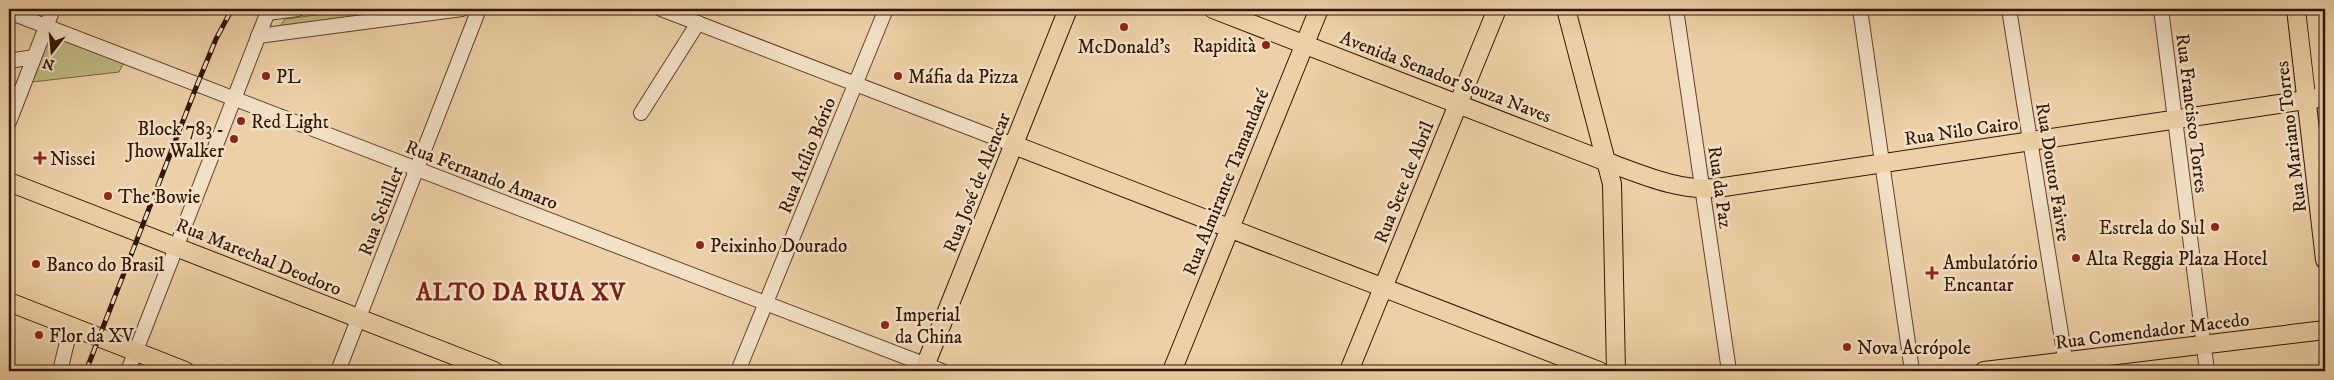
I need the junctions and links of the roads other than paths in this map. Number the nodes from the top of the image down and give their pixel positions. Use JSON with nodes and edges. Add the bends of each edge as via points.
{"nodes":[{"id":1,"x":53,"y":9,"type":"edge"},
{"id":2,"x":298,"y":9,"type":"edge"},
{"id":3,"x":462,"y":9,"type":"edge"},
{"id":4,"x":479,"y":9,"type":"edge"},
{"id":5,"x":660,"y":9,"type":"edge"},
{"id":6,"x":886,"y":9,"type":"edge"},
{"id":7,"x":1068,"y":9,"type":"edge"},
{"id":8,"x":1213,"y":9,"type":"edge"},
{"id":9,"x":1318,"y":9,"type":"edge"},
{"id":10,"x":1497,"y":9,"type":"edge"},
{"id":11,"x":1566,"y":9,"type":"edge"},
{"id":12,"x":1676,"y":9,"type":"edge"},
{"id":13,"x":1860,"y":9,"type":"edge"},
{"id":14,"x":2009,"y":9,"type":"edge"},
{"id":15,"x":2161,"y":9,"type":"edge"},
{"id":16,"x":2296,"y":9,"type":"edge"},
{"id":17,"x":2315,"y":9,"type":"edge"},
{"id":18,"x":268,"y":11,"type":"edge"},
{"id":19,"x":9,"y":12,"type":"edge"},
{"id":20,"x":698,"y":23,"type":"junction"},
{"id":21,"x":46,"y":26,"type":"junction"},
{"id":22,"x":258,"y":36,"type":"junction"},
{"id":23,"x":1304,"y":44,"type":"junction"},
{"id":24,"x":34,"y":58,"type":"junction"},
{"id":25,"x":9,"y":61,"type":"edge"},
{"id":26,"x":856,"y":84,"type":"junction"},
{"id":27,"x":2325,"y":97,"type":"edge"},
{"id":28,"x":234,"y":98,"type":"junction"},
{"id":29,"x":2307,"y":100,"type":"junction"},
{"id":30,"x":1458,"y":104,"type":"junction"},
{"id":31,"x":641,"y":113,"type":"dead end"},
{"id":32,"x":2175,"y":120,"type":"junction"},
{"id":33,"x":9,"y":122,"type":"edge"},
{"id":34,"x":2030,"y":142,"type":"junction"},
{"id":35,"x":1014,"y":145,"type":"junction"},
{"id":36,"x":1607,"y":162,"type":"junction"},
{"id":37,"x":1882,"y":164,"type":"junction"},
{"id":38,"x":417,"y":169,"type":"junction"},
{"id":39,"x":9,"y":182,"type":"edge"},
{"id":40,"x":1703,"y":189,"type":"junction"},
{"id":41,"x":1230,"y":228,"type":"junction"},
{"id":42,"x":176,"y":246,"type":"junction"},
{"id":43,"x":2325,"y":260,"type":"edge"},
{"id":44,"x":1383,"y":288,"type":"junction"},
{"id":45,"x":9,"y":302,"type":"edge"},
{"id":46,"x":766,"y":304,"type":"junction"},
{"id":47,"x":358,"y":319,"type":"junction"},
{"id":48,"x":71,"y":326,"type":"junction"},
{"id":49,"x":2325,"y":330,"type":"edge"},
{"id":50,"x":2203,"y":345,"type":"junction"},
{"id":51,"x":135,"y":352,"type":"junction"},
{"id":52,"x":2066,"y":366,"type":"edge"},
{"id":53,"x":924,"y":368,"type":"edge"},
{"id":54,"x":60,"y":371,"type":"edge"},
{"id":55,"x":128,"y":371,"type":"edge"},
{"id":56,"x":185,"y":371,"type":"edge"},
{"id":57,"x":338,"y":371,"type":"edge"},
{"id":58,"x":494,"y":371,"type":"edge"},
{"id":59,"x":738,"y":371,"type":"edge"},
{"id":60,"x":942,"y":371,"type":"edge"},
{"id":61,"x":1172,"y":371,"type":"edge"},
{"id":62,"x":1349,"y":371,"type":"edge"},
{"id":63,"x":1599,"y":371,"type":"edge"},
{"id":64,"x":1616,"y":371,"type":"edge"},
{"id":65,"x":1729,"y":371,"type":"edge"},
{"id":66,"x":1912,"y":371,"type":"edge"},
{"id":67,"x":1984,"y":371,"type":"edge"},
{"id":68,"x":2206,"y":371,"type":"edge"}],
"edges":[{"from":1,"to":21,"type":"street"},
{"from":2,"to":18,"type":"street"},
{"from":3,"to":22,"type":"street"},
{"from":4,"to":38,"type":"street","name":"Rua Schiller"},
{"from":5,"to":20,"type":"street"},
{"from":6,"to":26,"type":"street","name":"Rua Atílio Bório"},
{"from":7,"to":35,"type":"main road","name":"Rua José de Alencar"},
{"from":8,"to":23,"type":"main road","name":"Avenida Senador Souza Naves"},
{"from":9,"to":23,"type":"main road","name":"Rua Almirante Tamandaré"},
{"from":10,"to":30,"type":"main road","name":"Rua Sete de Abril"},
{"from":11,"to":36,"type":"main road"},
{"from":12,"to":40,"type":"street","name":"Rua da Paz"},
{"from":13,"to":37,"type":"street"},
{"from":14,"to":34,"type":"street","name":"Rua Doutor Faivre"},
{"from":15,"to":32,"type":"street","name":"Rua Francisco Torres"},
{"from":16,"to":29,"type":"main road","name":"Rua Mariano Torres"},
{"from":17,"to":27,"type":"main road"},
{"from":18,"to":22,"type":"street"},
{"from":19,"to":21,"type":"street","name":"Rua Fernando Amaro"},
{"from":20,"to":26,"type":"street"},
{"from":20,"to":31,"type":"street"},
{"from":21,"to":24,"type":"street"},
{"from":21,"to":28,"type":"street","name":"Rua Fernando Amaro"},
{"from":22,"to":28,"type":"street"},
{"from":23,"to":30,"type":"main road","name":"Avenida Senador Souza Naves"},
{"from":23,"to":41,"type":"main road","name":"Rua Almirante Tamandaré"},
{"from":24,"to":25,"type":"street"},
{"from":24,"to":33,"type":"street"},
{"from":26,"to":35,"type":"street"},
{"from":26,"to":46,"type":"street","name":"Rua Atílio Bório"},
{"from":27,"to":29,"type":"main road","name":"Rua Nilo Cairo"},
{"from":28,"to":38,"type":"street","name":"Rua Fernando Amaro"},
{"from":28,"to":42,"type":"street"},
{"from":29,"to":32,"type":"main road","name":"Rua Nilo Cairo"},
{"from":29,"to":43,"type":"main road","name":"Rua Mariano Torres"},
{"from":30,"to":36,"type":"main road","name":"Avenida Senador Souza Naves"},
{"from":30,"to":44,"type":"main road","name":"Rua Sete de Abril"},
{"from":32,"to":34,"type":"main road","name":"Rua Nilo Cairo"},
{"from":32,"to":50,"type":"street","name":"Rua Francisco Torres"},
{"from":34,"to":37,"type":"main road","name":"Rua Nilo Cairo"},
{"from":34,"to":52,"type":"street","name":"Rua Doutor Faivre"},
{"from":35,"to":41,"type":"main road"},
{"from":35,"to":53,"type":"main road","name":"Rua José de Alencar"},
{"from":36,"to":40,"type":"main road","name":"Rua Nilo Cairo","via":[[1670,185]]},
{"from":36,"to":64,"type":"main road","via":[[1612,184]]},
{"from":37,"to":40,"type":"main road","name":"Rua Nilo Cairo"},
{"from":37,"to":66,"type":"street"},
{"from":38,"to":46,"type":"street","name":"Rua Fernando Amaro"},
{"from":38,"to":47,"type":"street","name":"Rua Schiller"},
{"from":39,"to":42,"type":"main road","name":"Rua Marechal Deodoro"},
{"from":40,"to":65,"type":"street","name":"Rua da Paz"},
{"from":41,"to":44,"type":"main road"},
{"from":41,"to":61,"type":"main road","name":"Rua Almirante Tamandaré"},
{"from":42,"to":47,"type":"main road","name":"Rua Marechal Deodoro"},
{"from":42,"to":51,"type":"street"},
{"from":44,"to":62,"type":"main road","name":"Rua Sete de Abril"},
{"from":44,"to":63,"type":"main road"},
{"from":45,"to":48,"type":"main road"},
{"from":46,"to":53,"type":"street","name":"Rua Fernando Amaro"},
{"from":46,"to":59,"type":"street","name":"Rua Atílio Bório"},
{"from":47,"to":57,"type":"street","name":"Rua Schiller"},
{"from":47,"to":58,"type":"main road","name":"Rua Marechal Deodoro"},
{"from":48,"to":51,"type":"main road"},
{"from":48,"to":54,"type":"street"},
{"from":49,"to":50,"type":"main road","name":"Rua Comendador Macedo"},
{"from":50,"to":52,"type":"main road","name":"Rua Comendador Macedo"},
{"from":50,"to":68,"type":"street","name":"Rua Francisco Torres"},
{"from":51,"to":55,"type":"street"},
{"from":51,"to":56,"type":"main road"},
{"from":52,"to":67,"type":"main road","name":"Rua Comendador Macedo"},
{"from":53,"to":60,"type":"street","name":"Rua Fernando Amaro"}]}
